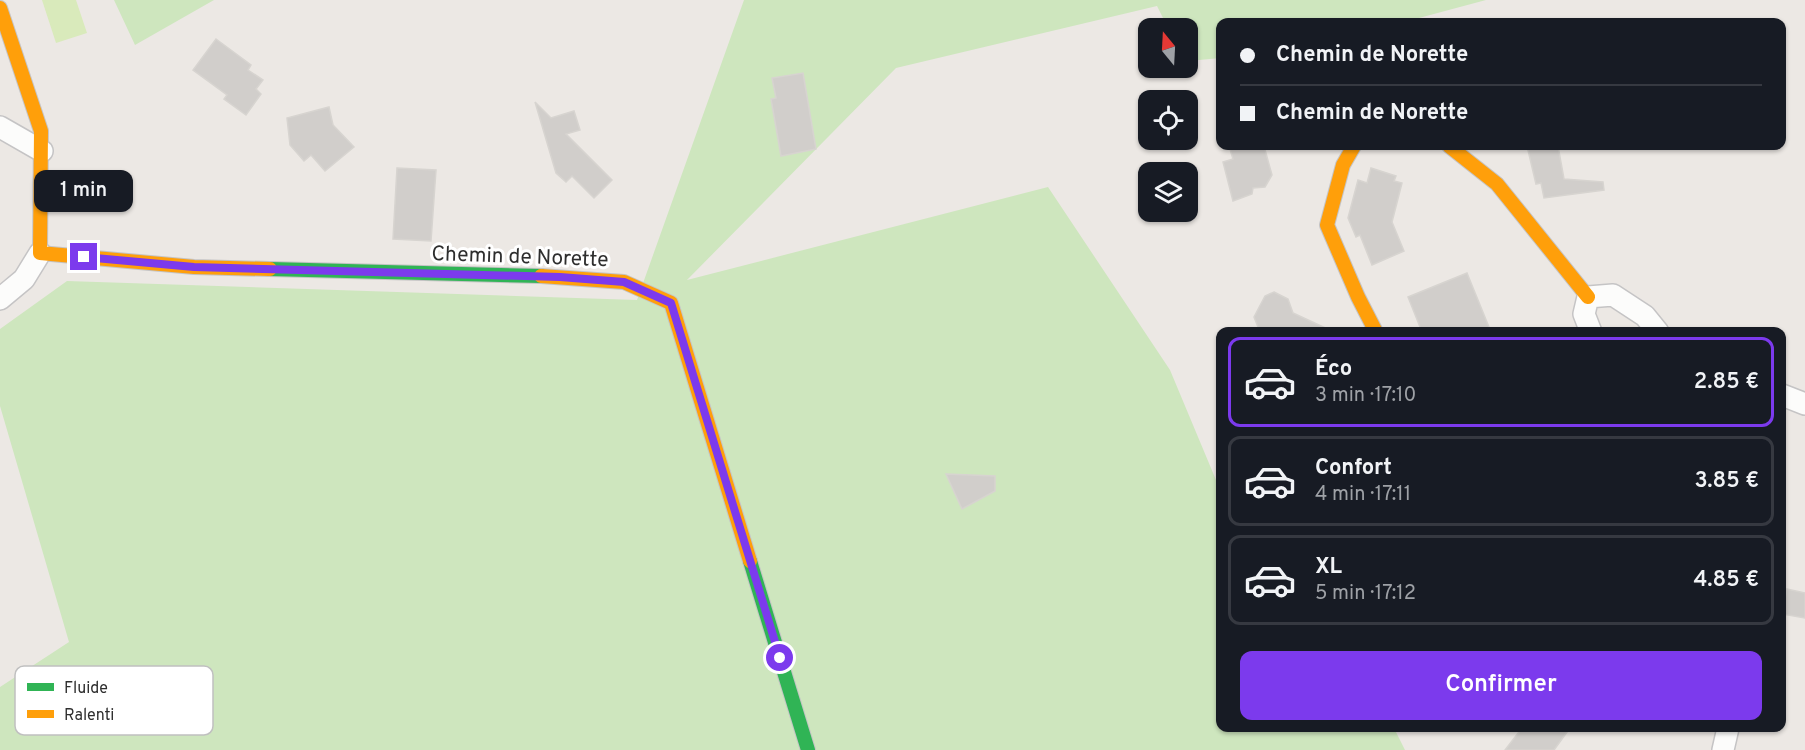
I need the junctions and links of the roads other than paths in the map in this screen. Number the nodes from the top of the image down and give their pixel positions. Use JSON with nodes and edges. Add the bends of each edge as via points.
{"nodes":[{"id":1,"x":0,"y":8,"type":"edge"},
{"id":2,"x":0,"y":127,"type":"edge"},
{"id":3,"x":1352,"y":150,"type":"edge"},
{"id":4,"x":1454,"y":150,"type":"edge"},
{"id":5,"x":42,"y":151,"type":"junction"},
{"id":6,"x":40,"y":253,"type":"junction"},
{"id":7,"x":1588,"y":297,"type":"junction"},
{"id":8,"x":0,"y":299,"type":"edge"},
{"id":9,"x":1373,"y":327,"type":"edge"},
{"id":10,"x":1589,"y":327,"type":"edge"},
{"id":11,"x":1654,"y":327,"type":"edge"},
{"id":12,"x":1786,"y":397,"type":"edge"},
{"id":13,"x":1805,"y":404,"type":"edge"},
{"id":14,"x":1727,"y":732,"type":"edge"},
{"id":15,"x":808,"y":750,"type":"edge"},
{"id":16,"x":1723,"y":750,"type":"edge"}],
"edges":[{"from":1,"to":5,"type":"street","via":[[41,131]]},
{"from":2,"to":5,"type":"street"},
{"from":3,"to":9,"type":"street","via":[[1343,165],[1327,225]]},
{"from":4,"to":7,"type":"street","via":[[1497,184]]},
{"from":5,"to":6,"type":"street"},
{"from":6,"to":8,"type":"street","via":[[24,279]]},
{"from":6,"to":15,"type":"street","name":"Chemin de Norette","via":[[194,267],[624,282],[671,303]]},
{"from":7,"to":10,"type":"street","via":[[1584,314]]},
{"from":7,"to":11,"type":"street","via":[[1613,295],[1645,316]]},
{"from":12,"to":13,"type":"street"},
{"from":14,"to":16,"type":"street"}]}
